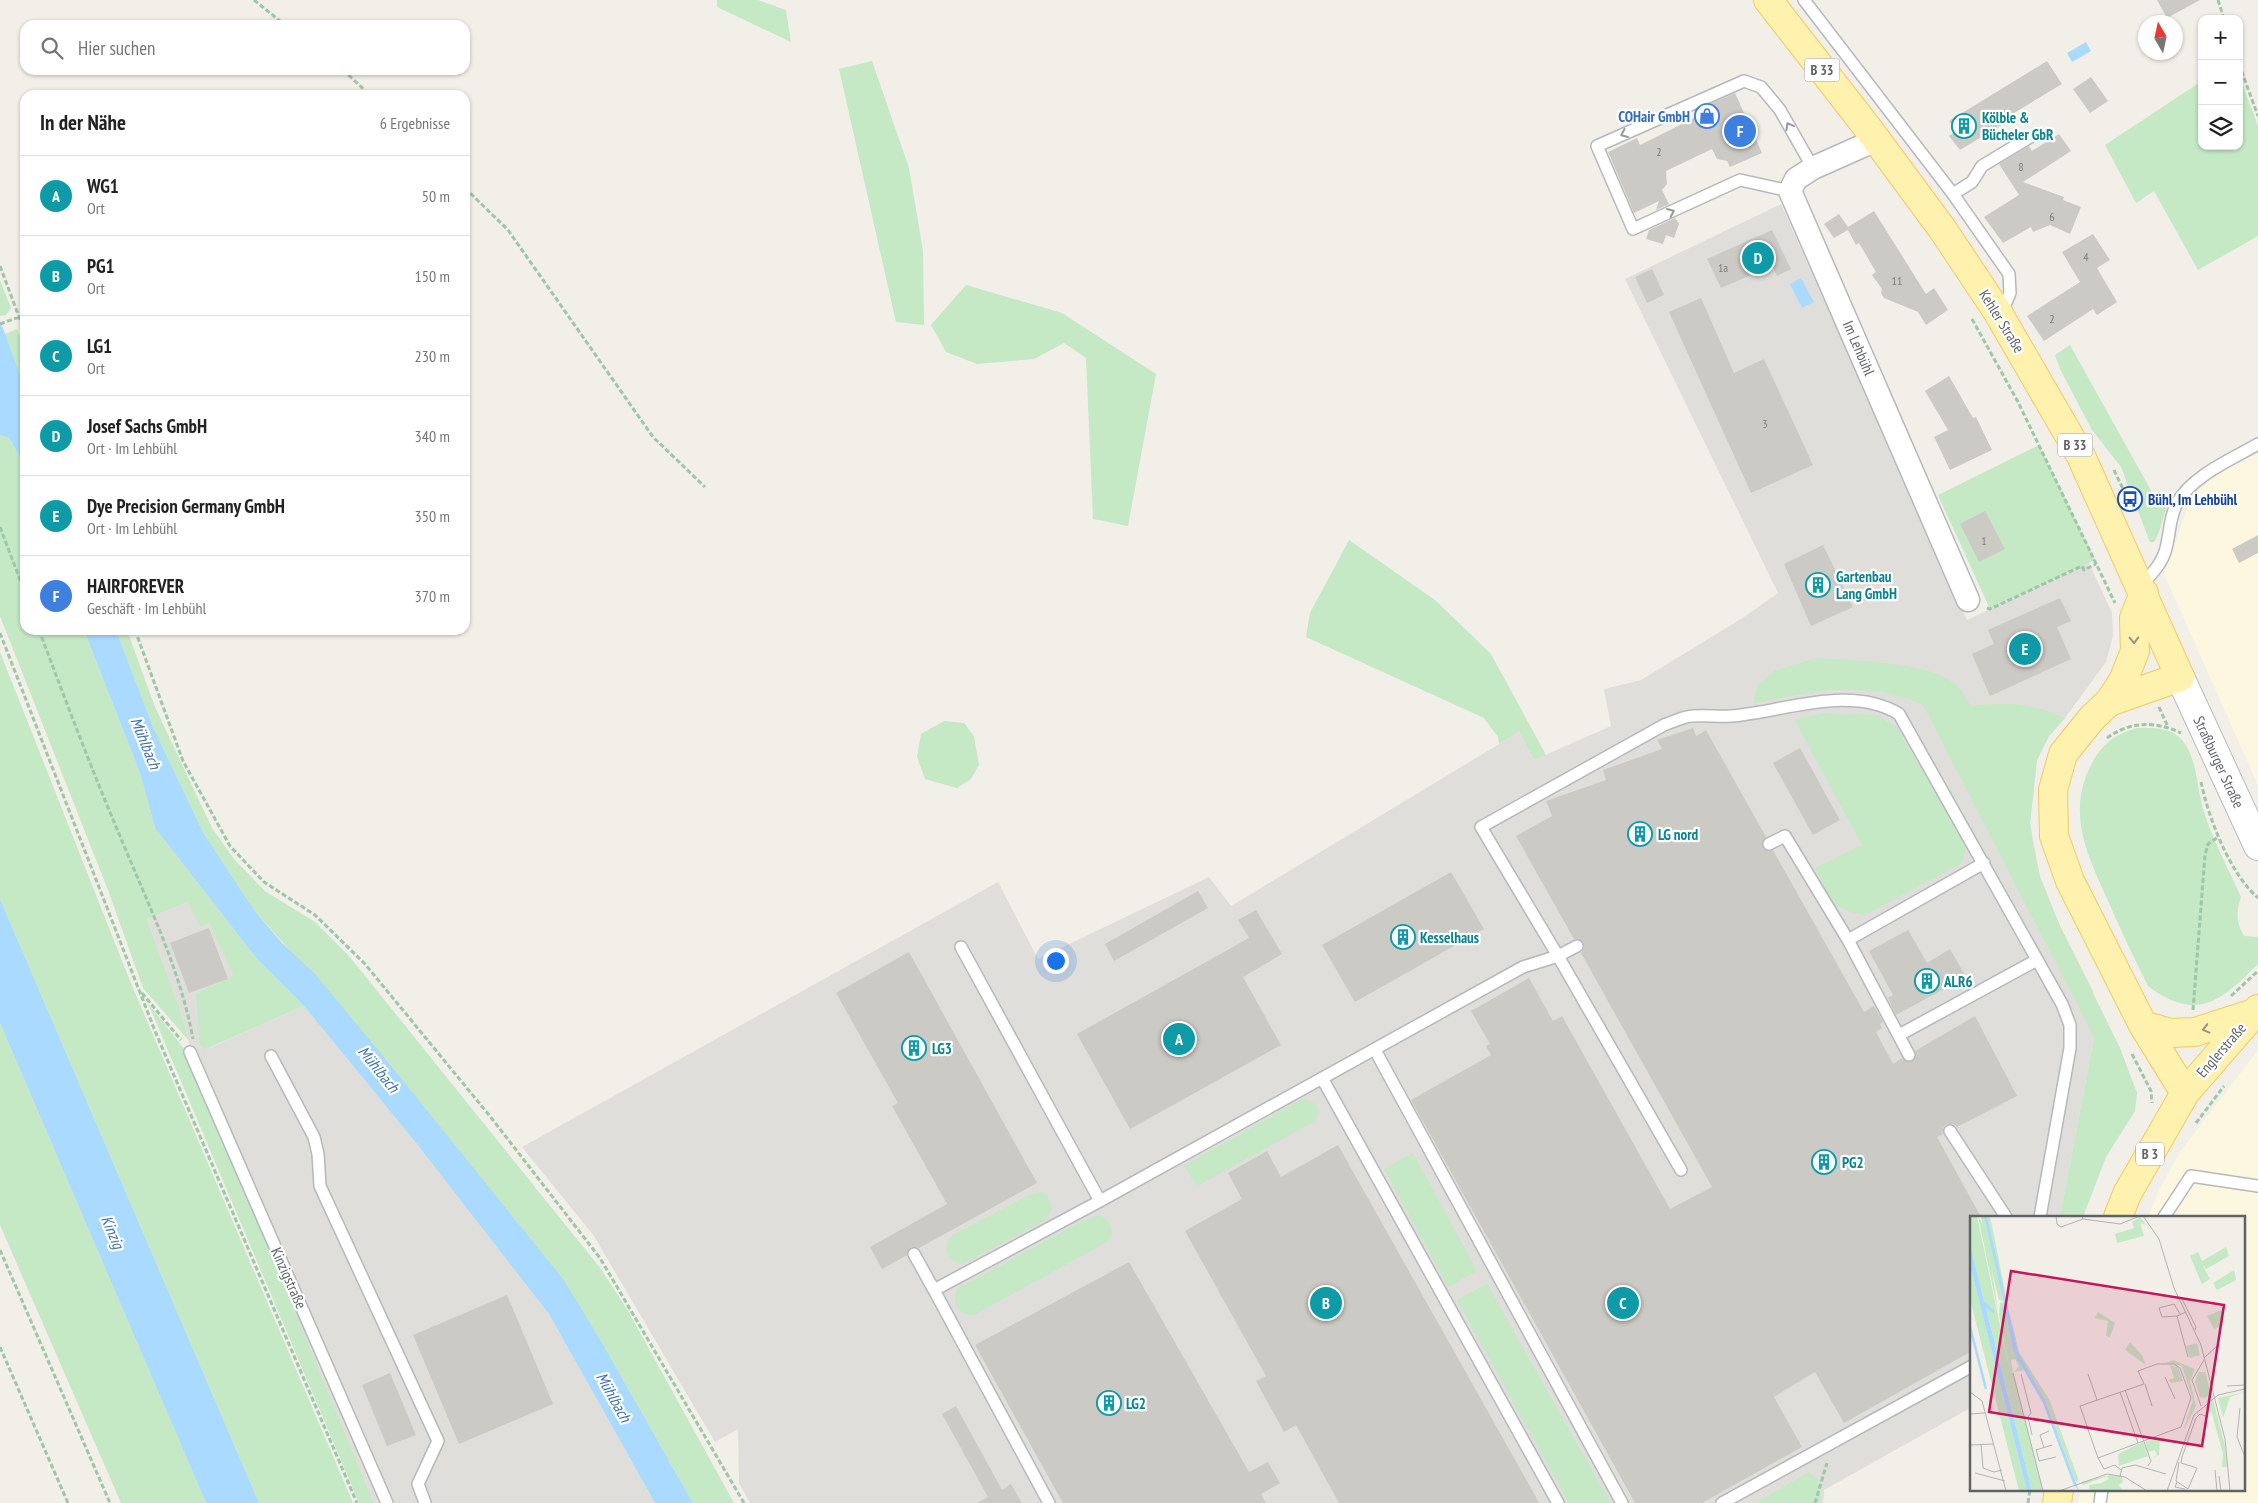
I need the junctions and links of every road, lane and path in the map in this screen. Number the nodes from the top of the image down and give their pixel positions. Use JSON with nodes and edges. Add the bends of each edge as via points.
{"nodes":[{"id":1,"x":254,"y":0,"type":"edge"},
{"id":2,"x":1768,"y":0,"type":"edge"},
{"id":3,"x":1804,"y":0,"type":"edge"},
{"id":4,"x":2218,"y":0,"type":"edge"},
{"id":5,"x":2223,"y":15,"type":"edge"},
{"id":6,"x":280,"y":20,"type":"edge"},
{"id":7,"x":348,"y":75,"type":"edge"},
{"id":8,"x":2243,"y":75,"type":"edge"},
{"id":9,"x":365,"y":90,"type":"edge"},
{"id":10,"x":2258,"y":116,"type":"edge"},
{"id":11,"x":2030,"y":137,"type":"dead end"},
{"id":12,"x":1876,"y":140,"type":"junction"},
{"id":13,"x":1813,"y":168,"type":"junction"},
{"id":14,"x":1790,"y":191,"type":"junction"},
{"id":15,"x":470,"y":193,"type":"edge"},
{"id":16,"x":1953,"y":194,"type":"junction"},
{"id":17,"x":0,"y":266,"type":"edge"},
{"id":18,"x":1997,"y":311,"type":"junction"},
{"id":19,"x":1970,"y":316,"type":"dead end"},
{"id":20,"x":19,"y":317,"type":"joint"},
{"id":21,"x":1,"y":323,"type":"edge"},
{"id":22,"x":2258,"y":444,"type":"edge"},
{"id":23,"x":705,"y":487,"type":"dead end"},
{"id":24,"x":0,"y":527,"type":"edge"},
{"id":25,"x":2096,"y":564,"type":"junction"},
{"id":26,"x":20,"y":580,"type":"edge"},
{"id":27,"x":2142,"y":589,"type":"junction"},
{"id":28,"x":1968,"y":600,"type":"joint"},
{"id":29,"x":2116,"y":604,"type":"dead end"},
{"id":30,"x":0,"y":633,"type":"edge"},
{"id":31,"x":41,"y":635,"type":"edge"},
{"id":32,"x":137,"y":635,"type":"edge"},
{"id":33,"x":2180,"y":677,"type":"junction"},
{"id":34,"x":2109,"y":702,"type":"junction"},
{"id":35,"x":2185,"y":738,"type":"dead end"},
{"id":36,"x":2102,"y":743,"type":"dead end"},
{"id":37,"x":2200,"y":776,"type":"dead end"},
{"id":38,"x":2218,"y":837,"type":"junction"},
{"id":39,"x":1769,"y":844,"type":"dead end"},
{"id":40,"x":2258,"y":846,"type":"edge"},
{"id":41,"x":1984,"y":863,"type":"junction"},
{"id":42,"x":2258,"y":898,"type":"edge"},
{"id":43,"x":1848,"y":940,"type":"junction"},
{"id":44,"x":1577,"y":946,"type":"dead end"},
{"id":45,"x":961,"y":947,"type":"dead end"},
{"id":46,"x":1558,"y":956,"type":"junction"},
{"id":47,"x":2037,"y":960,"type":"junction"},
{"id":48,"x":140,"y":990,"type":"junction"},
{"id":49,"x":2184,"y":1011,"type":"dead end"},
{"id":50,"x":2255,"y":1011,"type":"edge"},
{"id":51,"x":2142,"y":1025,"type":"junction"},
{"id":52,"x":1899,"y":1035,"type":"junction"},
{"id":53,"x":1375,"y":1050,"type":"junction"},
{"id":54,"x":190,"y":1052,"type":"junction"},
{"id":55,"x":1909,"y":1054,"type":"dead end"},
{"id":56,"x":271,"y":1056,"type":"dead end"},
{"id":57,"x":1322,"y":1078,"type":"junction"},
{"id":58,"x":2185,"y":1093,"type":"junction"},
{"id":59,"x":1950,"y":1131,"type":"dead end"},
{"id":60,"x":1681,"y":1170,"type":"dead end"},
{"id":61,"x":2258,"y":1186,"type":"edge"},
{"id":62,"x":1100,"y":1201,"type":"junction"},
{"id":63,"x":2005,"y":1216,"type":"edge"},
{"id":64,"x":2040,"y":1216,"type":"edge"},
{"id":65,"x":2118,"y":1216,"type":"edge"},
{"id":66,"x":2165,"y":1216,"type":"edge"},
{"id":67,"x":0,"y":1250,"type":"edge"},
{"id":68,"x":914,"y":1254,"type":"dead end"},
{"id":69,"x":934,"y":1290,"type":"junction"},
{"id":70,"x":0,"y":1347,"type":"edge"},
{"id":71,"x":1970,"y":1367,"type":"edge"},
{"id":72,"x":1834,"y":1440,"type":"junction"},
{"id":73,"x":2030,"y":1490,"type":"edge"},
{"id":74,"x":2059,"y":1490,"type":"edge"},
{"id":75,"x":2102,"y":1490,"type":"edge"},
{"id":76,"x":68,"y":1503,"type":"edge"},
{"id":77,"x":110,"y":1503,"type":"edge"},
{"id":78,"x":357,"y":1503,"type":"edge"},
{"id":79,"x":387,"y":1503,"type":"edge"},
{"id":80,"x":425,"y":1503,"type":"edge"},
{"id":81,"x":744,"y":1503,"type":"edge"},
{"id":82,"x":1049,"y":1503,"type":"edge"},
{"id":83,"x":1558,"y":1503,"type":"edge"},
{"id":84,"x":1622,"y":1503,"type":"edge"},
{"id":85,"x":1722,"y":1503,"type":"edge"},
{"id":86,"x":1815,"y":1503,"type":"edge"},
{"id":87,"x":2028,"y":1503,"type":"edge"},
{"id":88,"x":2057,"y":1503,"type":"edge"},
{"id":89,"x":2100,"y":1503,"type":"edge"}],
"edges":[{"from":1,"to":6,"type":"path"},
{"from":2,"to":12,"type":"main road","name":"Kehler Straße","number":"B 33"},
{"from":3,"to":16,"type":"lane"},
{"from":4,"to":5,"type":"path"},
{"from":7,"to":9,"type":"path"},
{"from":8,"to":10,"type":"path"},
{"from":11,"to":16,"type":"lane","via":[[1982,166],[1972,182]]},
{"from":12,"to":13,"type":"street"},
{"from":12,"to":18,"type":"main road","name":"Kehler Straße","number":"B 33","via":[[1943,230]]},
{"from":13,"to":14,"type":"street","via":[[1796,179]]},
{"from":13,"to":14,"type":"lane","one_way":true,"via":[[1780,110],[1762,87],[1744,81],[1597,146],[1634,230],[1740,180]]},
{"from":14,"to":28,"type":"street","name":"Im Lehbühl"},
{"from":15,"to":23,"type":"path","via":[[508,230],[653,437]]},
{"from":16,"to":18,"type":"lane","via":[[2009,274],[2010,293],[2005,305]]},
{"from":17,"to":20,"type":"path"},
{"from":18,"to":27,"type":"main road","name":"Kehler Straße","number":"B 33","via":[[2081,456]]},
{"from":19,"to":25,"type":"path","via":[[2018,402]]},
{"from":20,"to":21,"type":"path"},
{"from":22,"to":27,"type":"lane","via":[[2192,484],[2177,503],[2167,546]]},
{"from":24,"to":26,"type":"path"},
{"from":25,"to":28,"type":"path","via":[[2084,570],[2082,566],[1990,609]]},
{"from":25,"to":29,"type":"path"},
{"from":27,"to":33,"type":"main road","name":"Kehler Straße","number":"B 33"},
{"from":27,"to":34,"type":"main road","one_way":true,"via":[[2134,618],[2135,651],[2123,681]]},
{"from":30,"to":48,"type":"path"},
{"from":31,"to":54,"type":"path","via":[[184,998],[194,1043]]},
{"from":32,"to":81,"type":"path","via":[[183,761],[230,846],[264,882],[316,915],[365,964],[495,1122],[600,1258]]},
{"from":33,"to":34,"type":"main road"},
{"from":33,"to":40,"type":"main road","name":"Straßburger Straße"},
{"from":34,"to":51,"type":"main road","via":[[2063,754],[2053,790],[2054,836],[2070,881]]},
{"from":35,"to":36,"type":"path","via":[[2169,727],[2144,724],[2127,728]]},
{"from":37,"to":38,"type":"path"},
{"from":38,"to":42,"type":"path","via":[[2248,890]]},
{"from":38,"to":49,"type":"path","via":[[2208,844],[2205,855],[2193,1011]]},
{"from":39,"to":43,"type":"lane","via":[[1785,836]]},
{"from":41,"to":43,"type":"lane"},
{"from":41,"to":46,"type":"lane","via":[[1910,730],[1899,714],[1888,707],[1834,700],[1731,716],[1691,716],[1664,725],[1481,827]]},
{"from":41,"to":47,"type":"lane"},
{"from":43,"to":52,"type":"lane"},
{"from":44,"to":46,"type":"lane"},
{"from":45,"to":62,"type":"lane"},
{"from":46,"to":53,"type":"lane","via":[[1523,967]]},
{"from":46,"to":60,"type":"lane"},
{"from":47,"to":52,"type":"lane"},
{"from":47,"to":64,"type":"lane","via":[[2070,1025],[2070,1048]]},
{"from":48,"to":54,"type":"path"},
{"from":48,"to":78,"type":"path"},
{"from":50,"to":51,"type":"main road","one_way":true,"via":[[2195,1032],[2170,1033]]},
{"from":50,"to":58,"type":"main road","name":"Englerstraße","number":"B 3"},
{"from":51,"to":58,"type":"main road"},
{"from":52,"to":55,"type":"lane"},
{"from":53,"to":57,"type":"lane"},
{"from":53,"to":84,"type":"lane"},
{"from":54,"to":79,"type":"lane","name":"Kinzigstraße"},
{"from":56,"to":80,"type":"lane","via":[[314,1137],[320,1186],[438,1440],[418,1484]]},
{"from":57,"to":62,"type":"lane"},
{"from":57,"to":83,"type":"lane"},
{"from":58,"to":65,"type":"main road","number":"B 3","via":[[2127,1194]]},
{"from":59,"to":63,"type":"lane"},
{"from":61,"to":66,"type":"lane","via":[[2191,1176]]},
{"from":62,"to":69,"type":"lane"},
{"from":67,"to":77,"type":"path"},
{"from":68,"to":69,"type":"lane"},
{"from":69,"to":82,"type":"lane"},
{"from":70,"to":76,"type":"path"},
{"from":71,"to":72,"type":"lane"},
{"from":72,"to":85,"type":"lane"},
{"from":72,"to":86,"type":"path"},
{"from":73,"to":87,"type":"path"},
{"from":74,"to":88,"type":"main road"},
{"from":75,"to":89,"type":"lane"}]}
